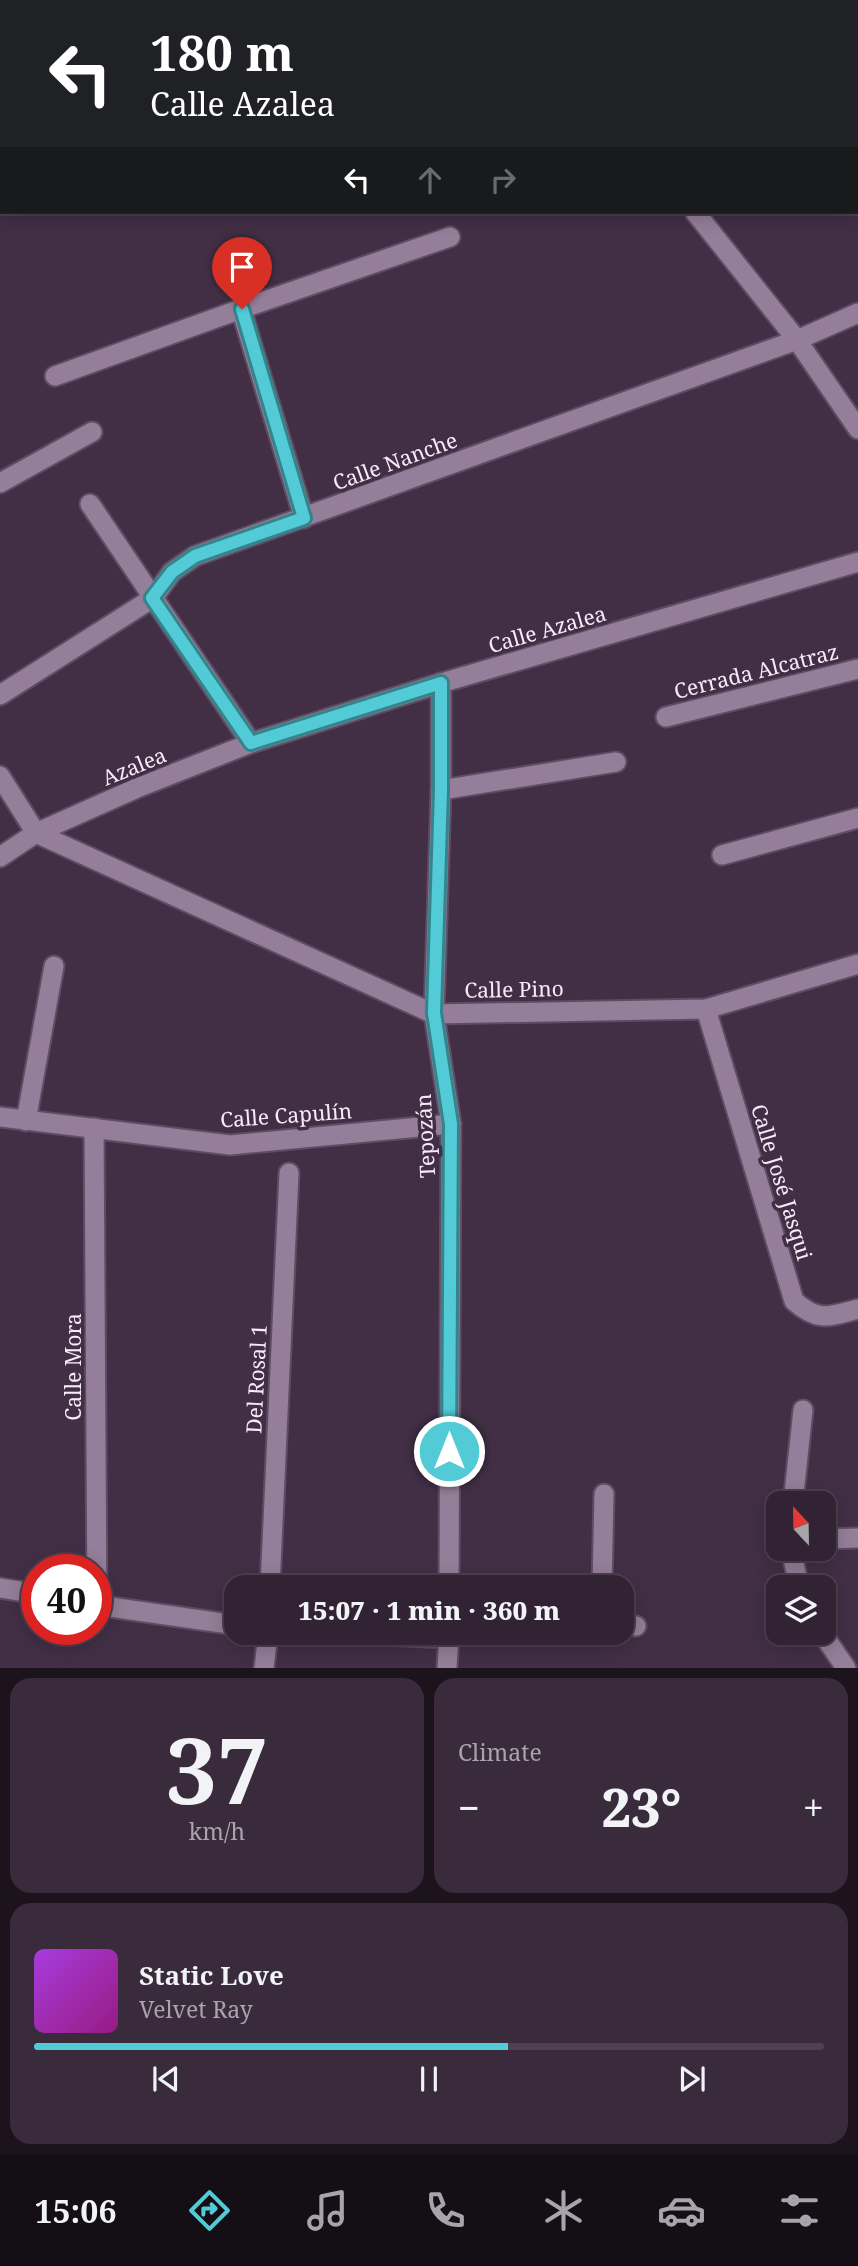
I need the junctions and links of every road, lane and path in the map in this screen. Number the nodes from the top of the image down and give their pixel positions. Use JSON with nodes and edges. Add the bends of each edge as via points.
{"nodes":[{"id":1,"x":697,"y":214,"type":"edge"},
{"id":2,"x":450,"y":237,"type":"dead end"},
{"id":3,"x":242,"y":309,"type":"junction"},
{"id":4,"x":858,"y":313,"type":"edge"},
{"id":5,"x":797,"y":340,"type":"junction"},
{"id":6,"x":55,"y":376,"type":"dead end"},
{"id":7,"x":858,"y":429,"type":"edge"},
{"id":8,"x":92,"y":432,"type":"dead end"},
{"id":9,"x":0,"y":483,"type":"edge"},
{"id":10,"x":90,"y":504,"type":"dead end"},
{"id":11,"x":304,"y":518,"type":"junction"},
{"id":12,"x":858,"y":562,"type":"edge"},
{"id":13,"x":152,"y":598,"type":"junction"},
{"id":14,"x":858,"y":669,"type":"edge"},
{"id":15,"x":441,"y":683,"type":"junction"},
{"id":16,"x":0,"y":695,"type":"edge"},
{"id":17,"x":666,"y":717,"type":"dead end"},
{"id":18,"x":251,"y":743,"type":"junction"},
{"id":19,"x":616,"y":762,"type":"dead end"},
{"id":20,"x":0,"y":776,"type":"edge"},
{"id":21,"x":441,"y":790,"type":"junction"},
{"id":22,"x":858,"y":818,"type":"edge"},
{"id":23,"x":36,"y":833,"type":"junction"},
{"id":24,"x":722,"y":855,"type":"dead end"},
{"id":25,"x":0,"y":857,"type":"edge"},
{"id":26,"x":858,"y":964,"type":"edge"},
{"id":27,"x":54,"y":966,"type":"dead end"},
{"id":28,"x":706,"y":1009,"type":"junction"},
{"id":29,"x":434,"y":1013,"type":"junction"},
{"id":30,"x":0,"y":1117,"type":"edge"},
{"id":31,"x":26,"y":1121,"type":"junction"},
{"id":32,"x":451,"y":1124,"type":"junction"},
{"id":33,"x":94,"y":1129,"type":"junction"},
{"id":34,"x":289,"y":1173,"type":"dead end"},
{"id":35,"x":858,"y":1309,"type":"edge"},
{"id":36,"x":803,"y":1410,"type":"dead end"},
{"id":37,"x":794,"y":1491,"type":"edge"},
{"id":38,"x":604,"y":1494,"type":"dead end"},
{"id":39,"x":858,"y":1538,"type":"edge"},
{"id":40,"x":836,"y":1539,"type":"edge"},
{"id":41,"x":97,"y":1554,"type":"edge"},
{"id":42,"x":271,"y":1575,"type":"edge"},
{"id":43,"x":449,"y":1575,"type":"edge"},
{"id":44,"x":602,"y":1575,"type":"edge"},
{"id":45,"x":0,"y":1588,"type":"edge"},
{"id":46,"x":21,"y":1591,"type":"edge"},
{"id":47,"x":112,"y":1608,"type":"edge"},
{"id":48,"x":224,"y":1623,"type":"edge"},
{"id":49,"x":267,"y":1645,"type":"edge"},
{"id":50,"x":452,"y":1645,"type":"edge"},
{"id":51,"x":830,"y":1645,"type":"edge"},
{"id":52,"x":264,"y":1668,"type":"edge"},
{"id":53,"x":447,"y":1668,"type":"edge"},
{"id":54,"x":846,"y":1668,"type":"edge"}],
"edges":[{"from":1,"to":5,"type":"street"},
{"from":2,"to":3,"type":"street"},
{"from":3,"to":6,"type":"street"},
{"from":3,"to":11,"type":"street"},
{"from":4,"to":5,"type":"street","name":"Calle Nanche"},
{"from":5,"to":7,"type":"street"},
{"from":5,"to":11,"type":"street","name":"Calle Nanche"},
{"from":8,"to":9,"type":"street"},
{"from":10,"to":13,"type":"street"},
{"from":11,"to":13,"type":"street","name":"Calle Nanche","via":[[195,556],[172,572]]},
{"from":12,"to":15,"type":"street","name":"Calle Azalea"},
{"from":13,"to":16,"type":"street","name":"Calle Nanche"},
{"from":13,"to":18,"type":"street"},
{"from":14,"to":17,"type":"street","name":"Cerrada Alcatraz"},
{"from":15,"to":18,"type":"street","name":"Calle Azalea"},
{"from":15,"to":21,"type":"street","name":"Tepozán"},
{"from":18,"to":23,"type":"street","name":"Azalea"},
{"from":19,"to":21,"type":"street"},
{"from":20,"to":23,"type":"street"},
{"from":21,"to":29,"type":"street","name":"Tepozán"},
{"from":22,"to":24,"type":"street"},
{"from":23,"to":25,"type":"street","name":"Azalea"},
{"from":23,"to":29,"type":"street","name":"Calle Pino"},
{"from":26,"to":28,"type":"street","name":"Calle Pino"},
{"from":27,"to":31,"type":"street"},
{"from":28,"to":29,"type":"street","name":"Calle Pino"},
{"from":28,"to":35,"type":"street","name":"Calle José Jasqui","via":[[794,1301],[810,1315],[832,1316]]},
{"from":29,"to":32,"type":"street","name":"Tepozán"},
{"from":30,"to":31,"type":"street","name":"Calle Capulín"},
{"from":31,"to":33,"type":"street","name":"Calle Capulín"},
{"from":32,"to":33,"type":"street","name":"Calle Capulín","via":[[230,1145]]},
{"from":32,"to":43,"type":"street","name":"Tepozán"},
{"from":33,"to":41,"type":"street","name":"Calle Mora"},
{"from":34,"to":42,"type":"street","name":"Del Rosal 1"},
{"from":36,"to":37,"type":"street"},
{"from":38,"to":44,"type":"street"},
{"from":39,"to":40,"type":"street"},
{"from":45,"to":46,"type":"street"},
{"from":47,"to":48,"type":"street"},
{"from":49,"to":52,"type":"street"},
{"from":50,"to":53,"type":"street"},
{"from":51,"to":54,"type":"street"}]}
